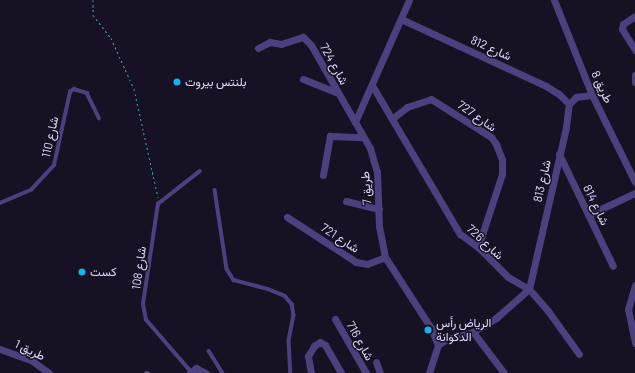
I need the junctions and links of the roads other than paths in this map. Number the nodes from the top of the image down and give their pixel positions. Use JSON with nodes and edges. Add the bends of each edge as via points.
{"nodes":[{"id":1,"x":409,"y":0,"type":"edge"},
{"id":2,"x":554,"y":0,"type":"edge"},
{"id":3,"x":635,"y":16,"type":"edge"},
{"id":4,"x":401,"y":19,"type":"junction"},
{"id":5,"x":258,"y":48,"type":"dead end"},
{"id":6,"x":635,"y":50,"type":"edge"},
{"id":7,"x":635,"y":75,"type":"edge"},
{"id":8,"x":303,"y":79,"type":"dead end"},
{"id":9,"x":635,"y":82,"type":"edge"},
{"id":10,"x":373,"y":87,"type":"junction"},
{"id":11,"x":336,"y":92,"type":"junction"},
{"id":12,"x":592,"y":95,"type":"junction"},
{"id":13,"x":569,"y":104,"type":"junction"},
{"id":14,"x":99,"y":118,"type":"dead end"},
{"id":15,"x":393,"y":118,"type":"junction"},
{"id":16,"x":355,"y":122,"type":"junction"},
{"id":17,"x":363,"y":137,"type":"junction"},
{"id":18,"x":559,"y":154,"type":"junction"},
{"id":19,"x":200,"y":172,"type":"dead end"},
{"id":20,"x":633,"y":174,"type":"edge"},
{"id":21,"x":323,"y":175,"type":"dead end"},
{"id":22,"x":635,"y":182,"type":"edge"},
{"id":23,"x":215,"y":190,"type":"dead end"},
{"id":24,"x":635,"y":193,"type":"edge"},
{"id":25,"x":346,"y":201,"type":"dead end"},
{"id":26,"x":0,"y":203,"type":"edge"},
{"id":27,"x":378,"y":209,"type":"junction"},
{"id":28,"x":588,"y":215,"type":"junction"},
{"id":29,"x":287,"y":217,"type":"dead end"},
{"id":30,"x":478,"y":247,"type":"junction"},
{"id":31,"x":385,"y":257,"type":"junction"},
{"id":32,"x":613,"y":266,"type":"dead end"},
{"id":33,"x":635,"y":285,"type":"edge"},
{"id":34,"x":529,"y":289,"type":"junction"},
{"id":35,"x":336,"y":319,"type":"dead end"},
{"id":36,"x":473,"y":332,"type":"junction"},
{"id":37,"x":635,"y":343,"type":"edge"},
{"id":38,"x":438,"y":345,"type":"junction"},
{"id":39,"x":0,"y":349,"type":"edge"},
{"id":40,"x":208,"y":351,"type":"dead end"},
{"id":41,"x":579,"y":354,"type":"dead end"},
{"id":42,"x":376,"y":362,"type":"dead end"},
{"id":43,"x":190,"y":372,"type":"edge"},
{"id":44,"x":49,"y":373,"type":"edge"},
{"id":45,"x":206,"y":373,"type":"edge"},
{"id":46,"x":223,"y":373,"type":"edge"},
{"id":47,"x":291,"y":373,"type":"edge"},
{"id":48,"x":312,"y":373,"type":"edge"},
{"id":49,"x":341,"y":373,"type":"edge"},
{"id":50,"x":366,"y":373,"type":"edge"},
{"id":51,"x":380,"y":373,"type":"edge"},
{"id":52,"x":429,"y":373,"type":"edge"},
{"id":53,"x":504,"y":373,"type":"edge"}],
"edges":[{"from":1,"to":4,"type":"street"},
{"from":2,"to":12,"type":"street","name":"طريق 8"},
{"from":3,"to":6,"type":"street","via":[[623,24],[622,29]]},
{"from":4,"to":10,"type":"street"},
{"from":4,"to":13,"type":"street","name":"شارع 812","via":[[546,86]]},
{"from":5,"to":11,"type":"street","name":"شارع 724","via":[[270,42],[281,44],[303,37],[311,45]]},
{"from":7,"to":9,"type":"street"},
{"from":8,"to":11,"type":"street"},
{"from":10,"to":15,"type":"street","name":"شارع 726"},
{"from":10,"to":16,"type":"street"},
{"from":11,"to":16,"type":"street","name":"شارع 724"},
{"from":12,"to":13,"type":"street","via":[[576,97]]},
{"from":12,"to":20,"type":"street","name":"طريق 8"},
{"from":13,"to":18,"type":"street","name":"شارع 813"},
{"from":14,"to":26,"type":"lane","name":"شارع 110","via":[[87,93],[74,89],[70,92],[54,165],[31,190]]},
{"from":15,"to":30,"type":"street","name":"شارع 726","via":[[460,234]]},
{"from":15,"to":30,"type":"street","name":"شارع 727","via":[[414,104],[431,99],[491,137],[496,144],[502,160],[502,174]]},
{"from":16,"to":17,"type":"street","name":"7 طريق"},
{"from":17,"to":21,"type":"street","via":[[330,136]]},
{"from":17,"to":27,"type":"street","name":"7 طريق","via":[[370,148],[377,172]]},
{"from":18,"to":28,"type":"street","name":"شارع 814"},
{"from":18,"to":34,"type":"street","name":"شارع 813"},
{"from":19,"to":43,"type":"lane","name":"شارع 108","via":[[158,204],[143,313],[154,331]]},
{"from":20,"to":22,"type":"street","name":"طريق 8"},
{"from":23,"to":47,"type":"lane","via":[[227,270],[234,280],[285,296],[292,304],[294,315],[289,340]]},
{"from":24,"to":28,"type":"street"},
{"from":25,"to":27,"type":"street"},
{"from":27,"to":31,"type":"street","name":"7 طريق","via":[[381,244]]},
{"from":28,"to":32,"type":"street","name":"شارع 814"},
{"from":29,"to":31,"type":"street","name":"شارع 721","via":[[356,262],[367,264]]},
{"from":30,"to":34,"type":"street","name":"شارع 726","via":[[498,268]]},
{"from":31,"to":38,"type":"street","name":"7 طريق"},
{"from":33,"to":37,"type":"street","via":[[628,309]]},
{"from":34,"to":36,"type":"street","via":[[496,318]]},
{"from":34,"to":41,"type":"street","name":"شارع 726"},
{"from":35,"to":50,"type":"street","name":"شارع 716"},
{"from":36,"to":38,"type":"street","via":[[456,336]]},
{"from":36,"to":53,"type":"street"},
{"from":38,"to":52,"type":"street"},
{"from":39,"to":44,"type":"street","name":"طريق 1","via":[[31,360]]},
{"from":40,"to":46,"type":"lane"},
{"from":42,"to":51,"type":"street"},
{"from":43,"to":45,"type":"street","via":[[196,368]]},
{"from":48,"to":49,"type":"street","via":[[309,351],[320,342],[325,345]]}]}
